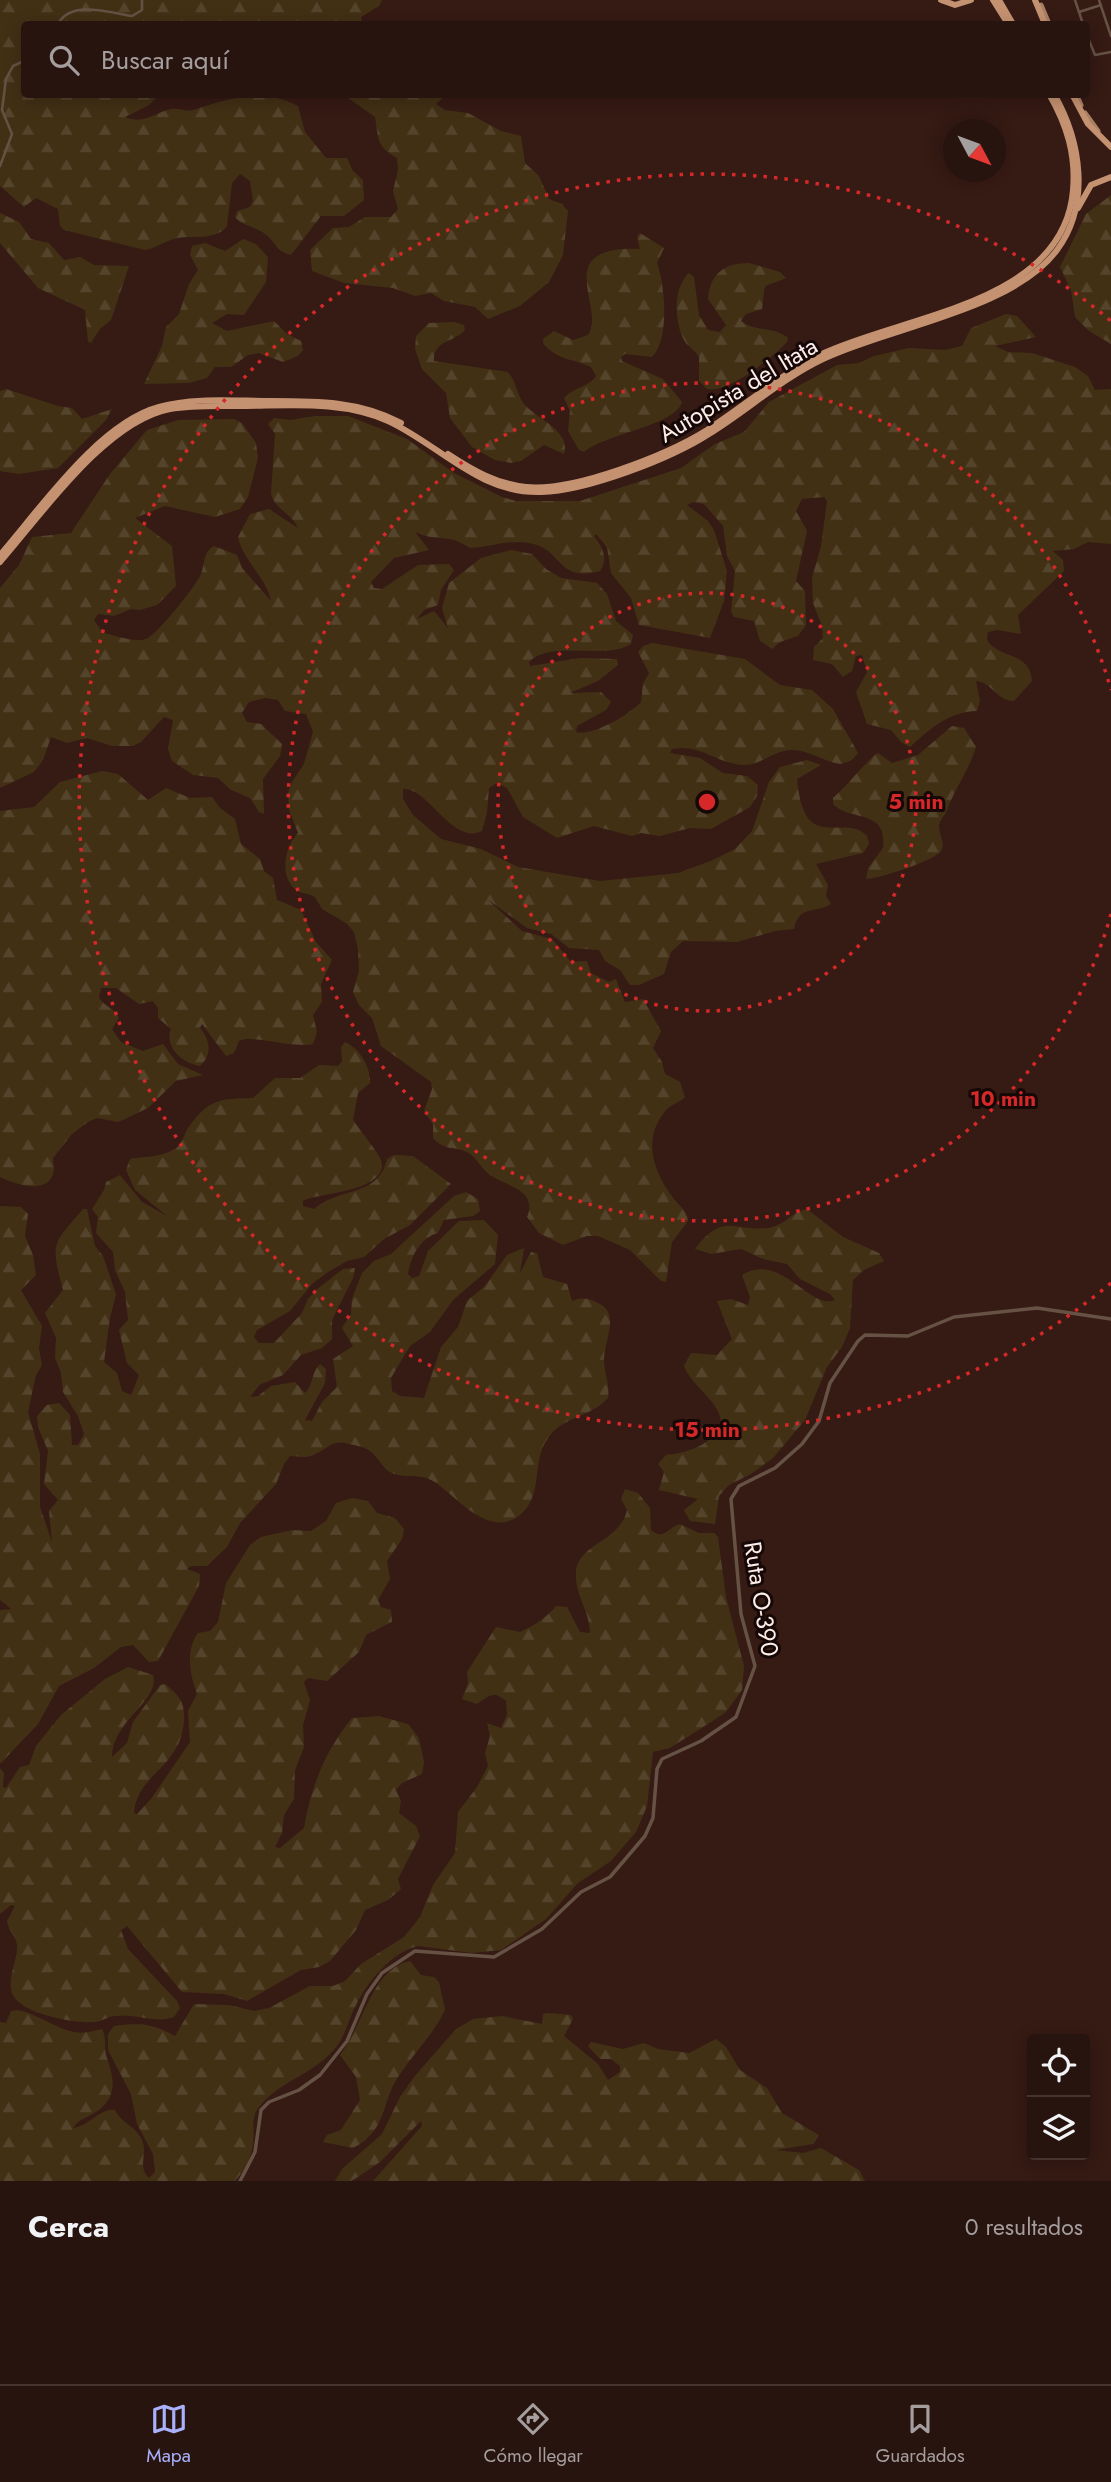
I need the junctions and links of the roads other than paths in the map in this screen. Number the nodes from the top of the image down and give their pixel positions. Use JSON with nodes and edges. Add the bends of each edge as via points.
{"nodes":[{"id":1,"x":142,"y":0,"type":"edge"},
{"id":2,"x":941,"y":0,"type":"edge"},
{"id":3,"x":948,"y":0,"type":"edge"},
{"id":4,"x":963,"y":0,"type":"edge"},
{"id":5,"x":971,"y":0,"type":"edge"},
{"id":6,"x":993,"y":0,"type":"edge"},
{"id":7,"x":999,"y":0,"type":"edge"},
{"id":8,"x":1075,"y":0,"type":"edge"},
{"id":9,"x":1100,"y":0,"type":"edge"},
{"id":10,"x":1039,"y":1,"type":"edge"},
{"id":11,"x":1101,"y":5,"type":"junction"},
{"id":12,"x":1079,"y":12,"type":"junction"},
{"id":13,"x":60,"y":21,"type":"edge"},
{"id":14,"x":1005,"y":21,"type":"edge"},
{"id":15,"x":1011,"y":21,"type":"edge"},
{"id":16,"x":1046,"y":21,"type":"edge"},
{"id":17,"x":1082,"y":21,"type":"edge"},
{"id":18,"x":1111,"y":36,"type":"edge"},
{"id":19,"x":1090,"y":41,"type":"edge"},
{"id":20,"x":1111,"y":52,"type":"edge"},
{"id":21,"x":21,"y":62,"type":"edge"},
{"id":22,"x":1054,"y":98,"type":"edge"},
{"id":23,"x":1054,"y":98,"type":"edge"},
{"id":24,"x":1076,"y":98,"type":"edge"},
{"id":25,"x":1111,"y":145,"type":"edge"},
{"id":26,"x":0,"y":166,"type":"edge"},
{"id":27,"x":1111,"y":177,"type":"edge"},
{"id":28,"x":1069,"y":229,"type":"junction"},
{"id":29,"x":0,"y":555,"type":"edge"},
{"id":30,"x":0,"y":562,"type":"edge"},
{"id":31,"x":1111,"y":1319,"type":"edge"},
{"id":32,"x":240,"y":2181,"type":"edge"}],
"edges":[{"from":1,"to":13,"type":"street","via":[[142,10],[132,16],[93,4],[66,11]]},
{"from":2,"to":5,"type":"highway","via":[[955,5]]},
{"from":3,"to":4,"type":"highway"},
{"from":6,"to":14,"type":"highway"},
{"from":7,"to":15,"type":"highway"},
{"from":8,"to":12,"type":"street"},
{"from":9,"to":11,"type":"street"},
{"from":10,"to":16,"type":"highway"},
{"from":11,"to":12,"type":"street"},
{"from":11,"to":18,"type":"street"},
{"from":12,"to":17,"type":"street"},
{"from":19,"to":20,"type":"street","via":[[1096,56]]},
{"from":21,"to":26,"type":"street","via":[[13,66],[6,79],[2,108],[12,134]]},
{"from":22,"to":28,"type":"highway","name":"Autopista del Itata","via":[[1068,121],[1077,156],[1077,200]]},
{"from":23,"to":29,"type":"highway","name":"Autopista del Itata","via":[[1069,137],[1073,186],[1063,231],[1037,265],[990,292],[810,360],[708,430],[666,451],[569,483],[529,487],[486,475],[398,421],[356,406],[304,401],[172,404],[139,414],[110,433]]},
{"from":24,"to":25,"type":"highway","via":[[1088,124]]},
{"from":27,"to":28,"type":"highway","via":[[1097,180],[1087,189]]},
{"from":28,"to":30,"type":"highway","name":"Autopista del Itata","via":[[1050,259],[1016,285],[824,358],[692,444],[603,478],[553,491],[509,489],[469,472],[396,425],[342,408],[173,408],[138,420],[110,440]]},
{"from":31,"to":32,"type":"street","name":"Ruta O-390","via":[[1037,1308],[954,1317],[908,1336],[861,1338],[830,1383],[819,1421],[802,1444],[783,1464],[739,1486],[731,1499],[741,1614],[755,1666],[736,1717],[701,1741],[662,1759],[653,1818],[645,1836],[610,1877],[581,1892],[542,1929],[494,1957],[415,1951],[382,1973],[367,1994],[347,2041],[320,2076],[261,2110],[255,2152]]}]}
